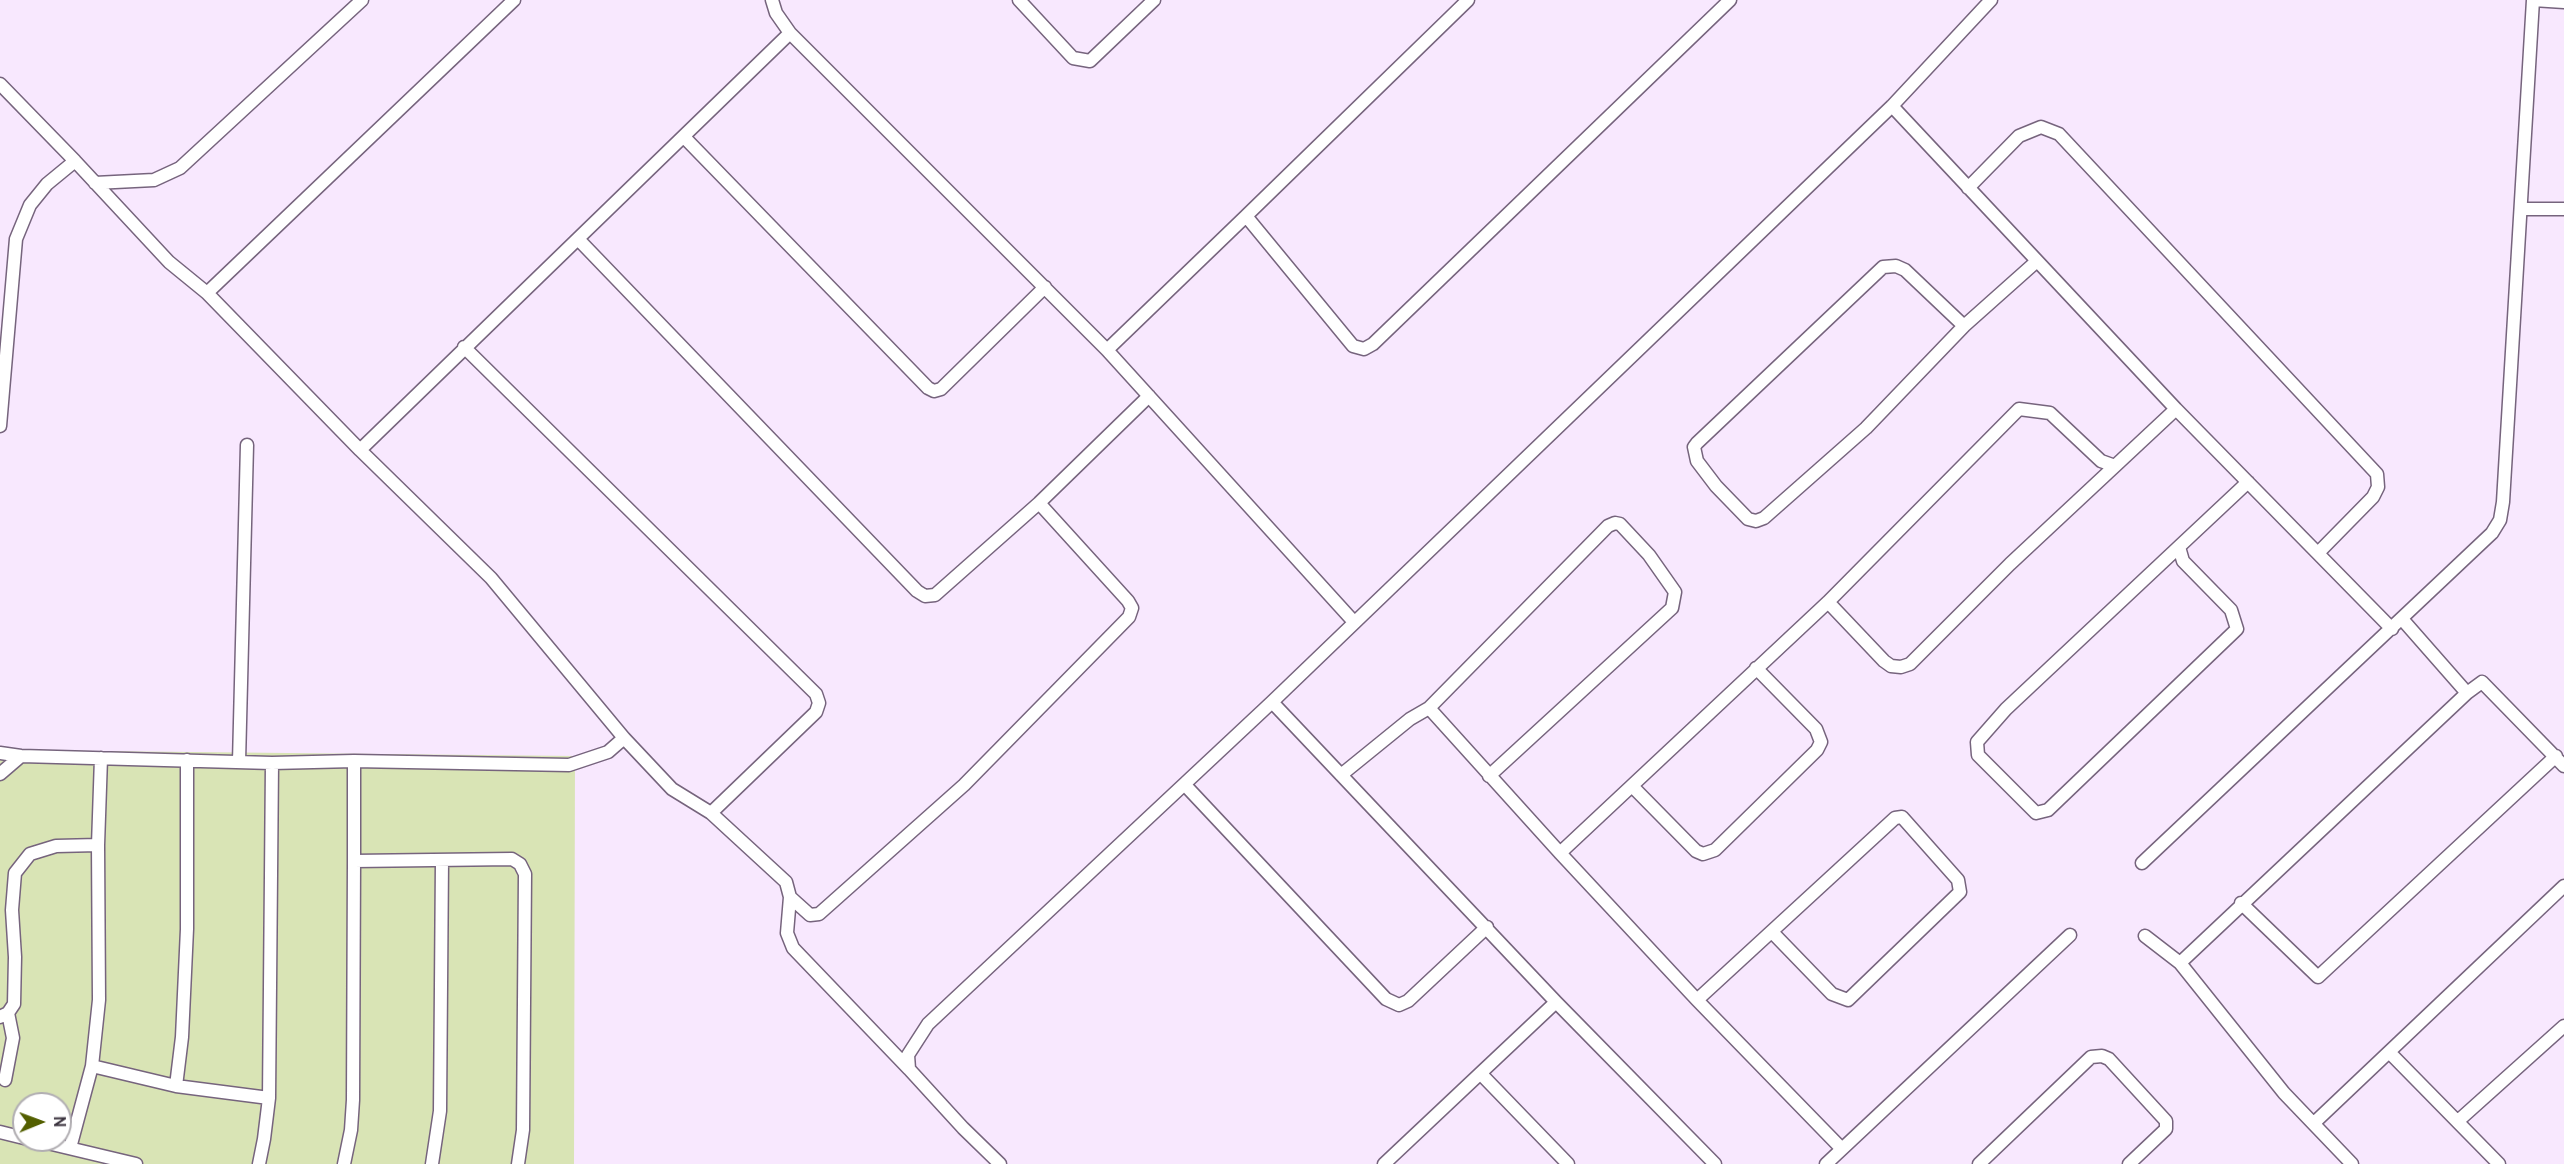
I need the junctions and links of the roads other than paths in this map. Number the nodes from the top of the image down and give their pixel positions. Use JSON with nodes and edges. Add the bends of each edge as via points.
{"nodes":[{"id":1,"x":362,"y":0,"type":"edge"},
{"id":2,"x":514,"y":0,"type":"edge"},
{"id":3,"x":772,"y":0,"type":"edge"},
{"id":4,"x":1019,"y":0,"type":"edge"},
{"id":5,"x":1154,"y":0,"type":"edge"},
{"id":6,"x":1468,"y":0,"type":"edge"},
{"id":7,"x":1730,"y":0,"type":"edge"},
{"id":8,"x":1991,"y":0,"type":"edge"},
{"id":9,"x":2533,"y":0,"type":"edge"},
{"id":10,"x":2564,"y":2,"type":"edge"},
{"id":11,"x":790,"y":33,"type":"junction"},
{"id":12,"x":0,"y":84,"type":"edge"},
{"id":13,"x":1892,"y":106,"type":"junction"},
{"id":14,"x":684,"y":137,"type":"junction"},
{"id":15,"x":75,"y":161,"type":"junction"},
{"id":16,"x":95,"y":183,"type":"junction"},
{"id":17,"x":1968,"y":188,"type":"junction"},
{"id":18,"x":2522,"y":209,"type":"junction"},
{"id":19,"x":2564,"y":210,"type":"edge"},
{"id":20,"x":1246,"y":216,"type":"junction"},
{"id":21,"x":578,"y":239,"type":"junction"},
{"id":22,"x":2037,"y":261,"type":"junction"},
{"id":23,"x":1045,"y":287,"type":"junction"},
{"id":24,"x":207,"y":293,"type":"junction"},
{"id":25,"x":1964,"y":326,"type":"junction"},
{"id":26,"x":464,"y":347,"type":"junction"},
{"id":27,"x":1107,"y":350,"type":"junction"},
{"id":28,"x":1149,"y":396,"type":"junction"},
{"id":29,"x":2176,"y":409,"type":"junction"},
{"id":30,"x":0,"y":426,"type":"edge"},
{"id":31,"x":247,"y":445,"type":"dead end"},
{"id":32,"x":360,"y":450,"type":"junction"},
{"id":33,"x":2115,"y":466,"type":"junction"},
{"id":34,"x":2248,"y":482,"type":"junction"},
{"id":35,"x":1039,"y":503,"type":"junction"},
{"id":36,"x":2179,"y":547,"type":"junction"},
{"id":37,"x":2319,"y":552,"type":"junction"},
{"id":38,"x":1828,"y":602,"type":"junction"},
{"id":39,"x":2402,"y":620,"type":"junction"},
{"id":40,"x":1354,"y":622,"type":"junction"},
{"id":41,"x":2392,"y":629,"type":"junction"},
{"id":42,"x":1756,"y":668,"type":"junction"},
{"id":43,"x":2467,"y":693,"type":"junction"},
{"id":44,"x":1272,"y":702,"type":"junction"},
{"id":45,"x":1429,"y":708,"type":"junction"},
{"id":46,"x":624,"y":738,"type":"junction"},
{"id":47,"x":0,"y":753,"type":"edge"},
{"id":48,"x":21,"y":756,"type":"junction"},
{"id":49,"x":101,"y":758,"type":"junction"},
{"id":50,"x":187,"y":760,"type":"junction"},
{"id":51,"x":354,"y":761,"type":"junction"},
{"id":52,"x":2560,"y":761,"type":"edge"},
{"id":53,"x":239,"y":762,"type":"junction"},
{"id":54,"x":272,"y":763,"type":"junction"},
{"id":55,"x":0,"y":774,"type":"edge"},
{"id":56,"x":1341,"y":774,"type":"junction"},
{"id":57,"x":1489,"y":776,"type":"junction"},
{"id":58,"x":1185,"y":785,"type":"junction"},
{"id":59,"x":1632,"y":786,"type":"junction"},
{"id":60,"x":711,"y":813,"type":"junction"},
{"id":61,"x":98,"y":845,"type":"junction"},
{"id":62,"x":1560,"y":854,"type":"junction"},
{"id":63,"x":442,"y":860,"type":"junction"},
{"id":64,"x":354,"y":861,"type":"junction"},
{"id":65,"x":2142,"y":863,"type":"dead end"},
{"id":66,"x":2564,"y":886,"type":"edge"},
{"id":67,"x":790,"y":897,"type":"junction"},
{"id":68,"x":2241,"y":903,"type":"junction"},
{"id":69,"x":1486,"y":927,"type":"junction"},
{"id":70,"x":1772,"y":932,"type":"junction"},
{"id":71,"x":2070,"y":935,"type":"dead end"},
{"id":72,"x":2145,"y":936,"type":"dead end"},
{"id":73,"x":2180,"y":963,"type":"junction"},
{"id":74,"x":1697,"y":1000,"type":"junction"},
{"id":75,"x":1556,"y":1002,"type":"junction"},
{"id":76,"x":4,"y":1015,"type":"edge"},
{"id":77,"x":2564,"y":1026,"type":"edge"},
{"id":78,"x":2390,"y":1053,"type":"junction"},
{"id":79,"x":92,"y":1066,"type":"junction"},
{"id":80,"x":909,"y":1069,"type":"junction"},
{"id":81,"x":1481,"y":1074,"type":"junction"},
{"id":82,"x":5,"y":1080,"type":"dead end"},
{"id":83,"x":176,"y":1086,"type":"junction"},
{"id":84,"x":269,"y":1098,"type":"junction"},
{"id":85,"x":2458,"y":1121,"type":"junction"},
{"id":86,"x":2314,"y":1123,"type":"junction"},
{"id":87,"x":72,"y":1141,"type":"edge"},
{"id":88,"x":72,"y":1148,"type":"edge"},
{"id":89,"x":1841,"y":1148,"type":"junction"},
{"id":90,"x":136,"y":1164,"type":"edge"},
{"id":91,"x":259,"y":1164,"type":"edge"},
{"id":92,"x":344,"y":1164,"type":"edge"},
{"id":93,"x":432,"y":1164,"type":"edge"},
{"id":94,"x":518,"y":1164,"type":"edge"},
{"id":95,"x":1000,"y":1164,"type":"edge"},
{"id":96,"x":1384,"y":1164,"type":"edge"},
{"id":97,"x":1568,"y":1164,"type":"edge"},
{"id":98,"x":1715,"y":1164,"type":"edge"},
{"id":99,"x":1826,"y":1164,"type":"edge"},
{"id":100,"x":1978,"y":1164,"type":"edge"},
{"id":101,"x":2128,"y":1164,"type":"edge"},
{"id":102,"x":2352,"y":1164,"type":"edge"},
{"id":103,"x":2499,"y":1164,"type":"edge"}],
"edges":[{"from":1,"to":16,"type":"street","via":[[180,168],[154,180]]},
{"from":2,"to":24,"type":"street"},
{"from":3,"to":11,"type":"street"},
{"from":4,"to":5,"type":"street","via":[[1073,58],[1090,61]]},
{"from":6,"to":20,"type":"street"},
{"from":7,"to":20,"type":"street","via":[[1364,349],[1353,346]]},
{"from":8,"to":13,"type":"street"},
{"from":9,"to":10,"type":"street"},
{"from":9,"to":18,"type":"street"},
{"from":11,"to":14,"type":"street"},
{"from":11,"to":23,"type":"street"},
{"from":12,"to":15,"type":"street"},
{"from":13,"to":17,"type":"street"},
{"from":13,"to":40,"type":"street"},
{"from":14,"to":21,"type":"street"},
{"from":14,"to":23,"type":"street","via":[[934,391],[941,389]]},
{"from":15,"to":16,"type":"street"},
{"from":15,"to":30,"type":"street","via":[[47,184],[30,205],[16,239]]},
{"from":16,"to":24,"type":"street","via":[[169,262]]},
{"from":17,"to":22,"type":"street"},
{"from":17,"to":37,"type":"street","via":[[2019,136],[2041,127],[2060,134],[2377,474],[2378,487],[2373,497]]},
{"from":18,"to":19,"type":"street"},
{"from":18,"to":39,"type":"street","via":[[2500,520],[2492,533]]},
{"from":20,"to":27,"type":"street"},
{"from":21,"to":26,"type":"street"},
{"from":21,"to":35,"type":"street","via":[[925,596],[935,595]]},
{"from":22,"to":25,"type":"street"},
{"from":22,"to":29,"type":"street"},
{"from":23,"to":27,"type":"street"},
{"from":24,"to":32,"type":"street"},
{"from":25,"to":25,"type":"street","via":[[1866,428],[1764,518],[1748,519],[1697,461],[1697,443],[1882,267],[1905,270]]},
{"from":26,"to":32,"type":"street"},
{"from":26,"to":60,"type":"street","via":[[816,694],[816,712]]},
{"from":27,"to":28,"type":"street"},
{"from":28,"to":35,"type":"street"},
{"from":28,"to":40,"type":"street"},
{"from":29,"to":33,"type":"street"},
{"from":29,"to":34,"type":"street"},
{"from":31,"to":53,"type":"street"},
{"from":32,"to":46,"type":"street","via":[[491,578]]},
{"from":33,"to":38,"type":"street","via":[[2100,461],[2050,413],[2019,409]]},
{"from":33,"to":38,"type":"street","via":[[1910,664],[1891,666],[1884,661]]},
{"from":34,"to":36,"type":"street"},
{"from":34,"to":37,"type":"street"},
{"from":35,"to":67,"type":"street","via":[[1128,601],[1132,608],[1129,617],[964,785],[819,914],[810,915]]},
{"from":36,"to":36,"type":"street","via":[[2183,561],[2232,610],[2237,629],[2049,810],[2036,813],[1978,755],[1977,742],[2006,709]]},
{"from":37,"to":41,"type":"street"},
{"from":38,"to":42,"type":"street"},
{"from":39,"to":41,"type":"street"},
{"from":39,"to":43,"type":"street"},
{"from":40,"to":44,"type":"street"},
{"from":41,"to":65,"type":"street"},
{"from":42,"to":59,"type":"street"},
{"from":42,"to":59,"type":"street","via":[[1816,729],[1821,742],[1715,850],[1703,854],[1696,851]]},
{"from":43,"to":52,"type":"street","via":[[2482,682]]},
{"from":43,"to":68,"type":"street"},
{"from":44,"to":56,"type":"street"},
{"from":44,"to":58,"type":"street"},
{"from":45,"to":56,"type":"street"},
{"from":45,"to":57,"type":"street"},
{"from":45,"to":57,"type":"street","via":[[1608,526],[1620,524],[1649,555],[1676,592],[1672,608]]},
{"from":46,"to":51,"type":"street","via":[[608,752],[569,765]]},
{"from":46,"to":60,"type":"street","via":[[672,789]]},
{"from":47,"to":48,"type":"street"},
{"from":48,"to":49,"type":"street"},
{"from":48,"to":55,"type":"street"},
{"from":49,"to":50,"type":"street"},
{"from":49,"to":61,"type":"street"},
{"from":50,"to":53,"type":"street"},
{"from":50,"to":83,"type":"street","via":[[187,928]]},
{"from":51,"to":54,"type":"street"},
{"from":51,"to":64,"type":"street"},
{"from":52,"to":68,"type":"street","via":[[2318,976]]},
{"from":53,"to":54,"type":"street"},
{"from":54,"to":84,"type":"street"},
{"from":56,"to":69,"type":"street"},
{"from":57,"to":62,"type":"street"},
{"from":58,"to":69,"type":"street","via":[[1386,999],[1399,1005],[1408,1001]]},
{"from":58,"to":80,"type":"street","via":[[928,1024],[908,1055]]},
{"from":59,"to":62,"type":"street"},
{"from":60,"to":67,"type":"street","via":[[786,882]]},
{"from":61,"to":76,"type":"street","via":[[56,846],[30,854],[15,873],[14,1004]]},
{"from":61,"to":79,"type":"street","via":[[99,1000]]},
{"from":62,"to":74,"type":"street"},
{"from":63,"to":64,"type":"street"},
{"from":63,"to":93,"type":"street","via":[[440,1111]]},
{"from":63,"to":94,"type":"street","via":[[512,859],[525,874],[523,1130]]},
{"from":64,"to":92,"type":"street","via":[[353,1100]]},
{"from":66,"to":78,"type":"street"},
{"from":67,"to":80,"type":"street","via":[[787,933],[794,948]]},
{"from":68,"to":73,"type":"street"},
{"from":69,"to":75,"type":"street"},
{"from":70,"to":70,"type":"street","via":[[1895,818],[1902,818],[1958,880],[1960,892],[1848,1000],[1832,994]]},
{"from":70,"to":74,"type":"street"},
{"from":71,"to":89,"type":"street"},
{"from":72,"to":73,"type":"street"},
{"from":73,"to":86,"type":"street","via":[[2284,1093]]},
{"from":74,"to":89,"type":"street"},
{"from":75,"to":81,"type":"street"},
{"from":75,"to":98,"type":"street"},
{"from":76,"to":82,"type":"street","via":[[13,1038]]},
{"from":77,"to":85,"type":"street"},
{"from":78,"to":85,"type":"street"},
{"from":78,"to":86,"type":"street"},
{"from":79,"to":83,"type":"street"},
{"from":79,"to":87,"type":"street"},
{"from":80,"to":95,"type":"street"},
{"from":81,"to":96,"type":"street"},
{"from":81,"to":97,"type":"street"},
{"from":83,"to":84,"type":"street"},
{"from":84,"to":91,"type":"street"},
{"from":85,"to":103,"type":"street"},
{"from":86,"to":102,"type":"street"},
{"from":88,"to":90,"type":"street"},
{"from":89,"to":99,"type":"street"},
{"from":100,"to":101,"type":"street","via":[[2091,1058],[2102,1056],[2166,1121],[2166,1129]]}]}
